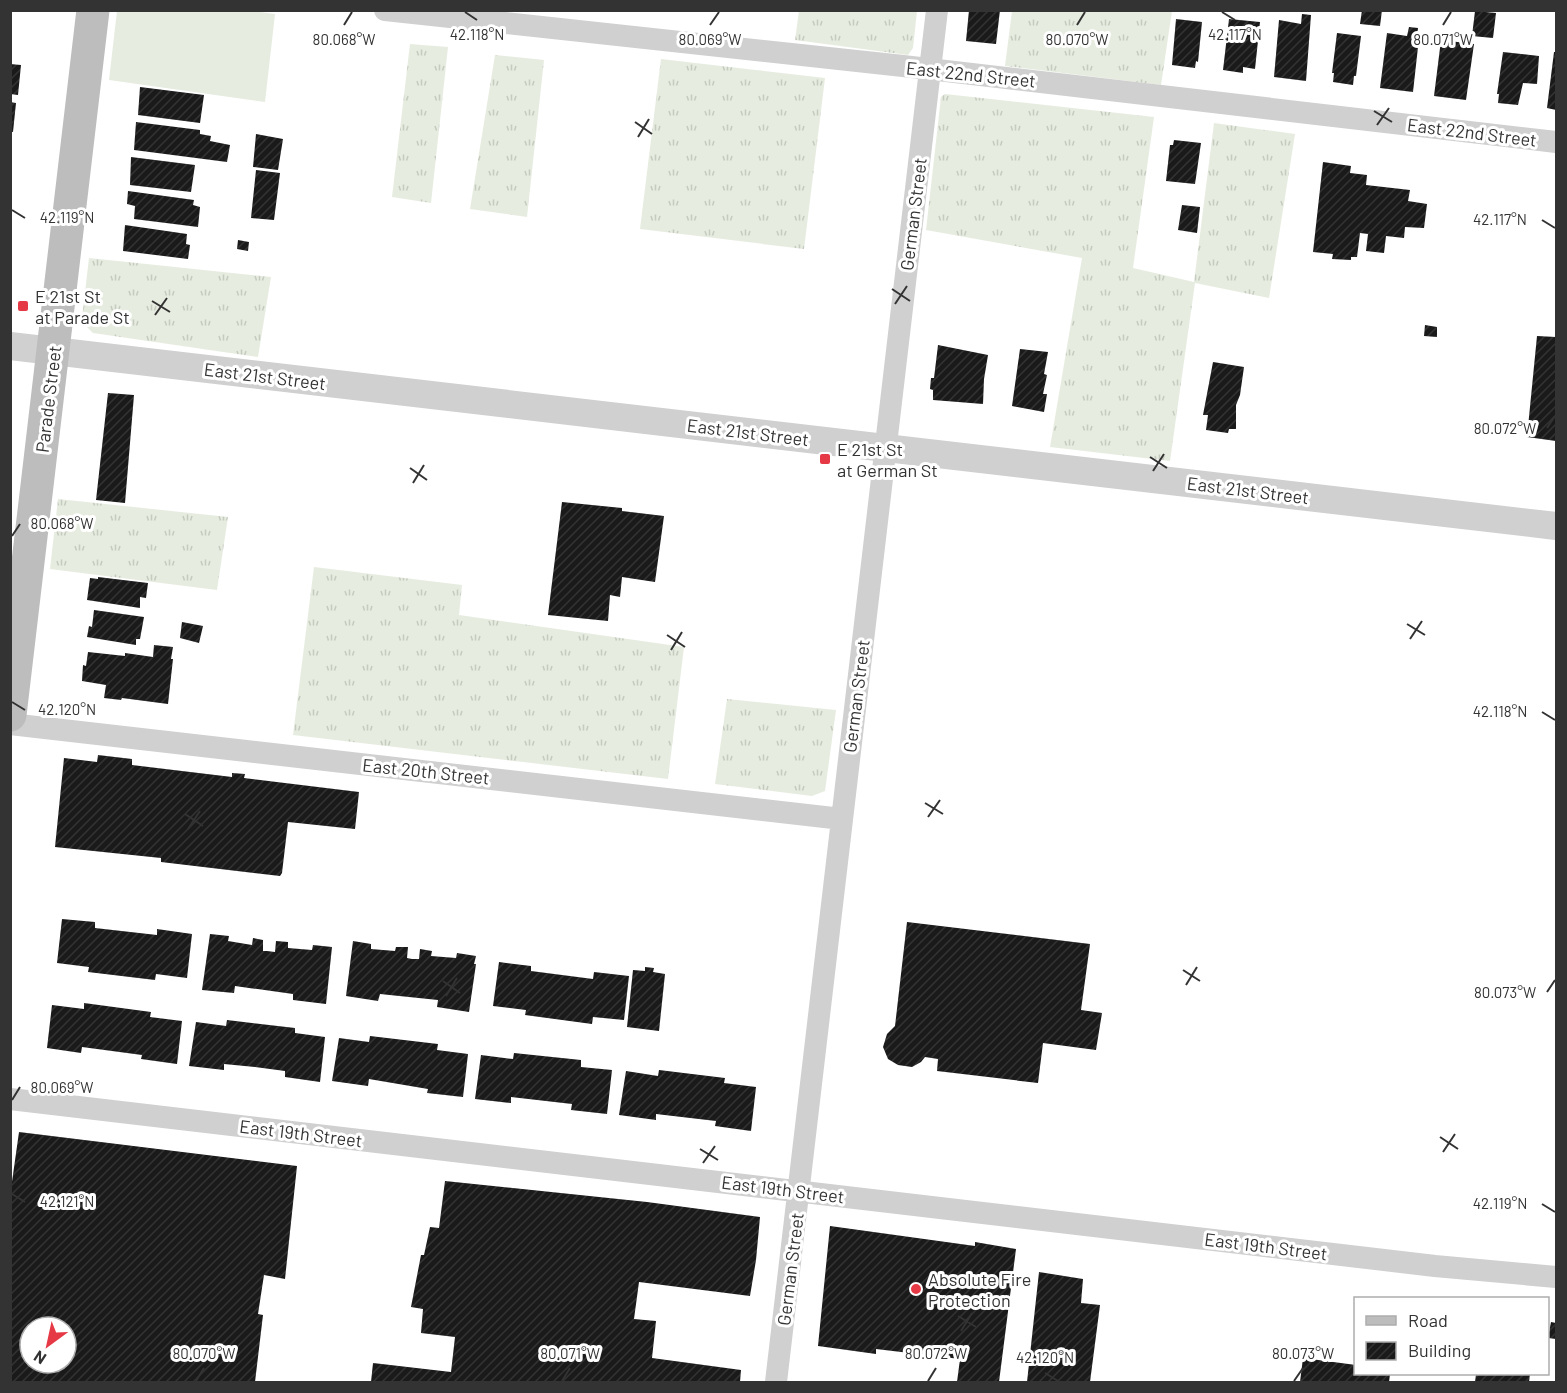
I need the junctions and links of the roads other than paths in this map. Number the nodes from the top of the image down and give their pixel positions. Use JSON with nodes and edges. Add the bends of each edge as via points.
{"nodes":[{"id":1,"x":93,"y":10,"type":"edge"},
{"id":2,"x":385,"y":10,"type":"edge"},
{"id":3,"x":938,"y":10,"type":"edge"},
{"id":4,"x":931,"y":70,"type":"junction"},
{"id":5,"x":1557,"y":142,"type":"edge"},
{"id":6,"x":10,"y":346,"type":"edge"},
{"id":7,"x":53,"y":351,"type":"junction"},
{"id":8,"x":886,"y":448,"type":"junction"},
{"id":9,"x":1557,"y":526,"type":"edge"},
{"id":10,"x":10,"y":716,"type":"edge"},
{"id":11,"x":10,"y":724,"type":"edge"},
{"id":12,"x":842,"y":819,"type":"junction"},
{"id":13,"x":10,"y":1099,"type":"edge"},
{"id":14,"x":799,"y":1191,"type":"junction"},
{"id":15,"x":1557,"y":1277,"type":"edge"},
{"id":16,"x":776,"y":1383,"type":"edge"}],
"edges":[{"from":1,"to":7,"type":"main road","name":"Parade Street"},
{"from":2,"to":4,"type":"street","name":"East 22nd Street"},
{"from":3,"to":4,"type":"street","name":"German Street"},
{"from":4,"to":5,"type":"street","name":"East 22nd Street"},
{"from":4,"to":8,"type":"street","name":"German Street"},
{"from":6,"to":7,"type":"street","name":"East 21st Street"},
{"from":7,"to":8,"type":"street","name":"East 21st Street"},
{"from":7,"to":10,"type":"main road","name":"Parade Street"},
{"from":8,"to":9,"type":"street","name":"East 21st Street"},
{"from":8,"to":12,"type":"street","name":"German Street"},
{"from":11,"to":12,"type":"street","name":"East 20th Street"},
{"from":12,"to":14,"type":"street","name":"German Street"},
{"from":13,"to":14,"type":"street","name":"East 19th Street"},
{"from":14,"to":15,"type":"street","name":"East 19th Street"},
{"from":14,"to":16,"type":"street","name":"German Street"}]}
